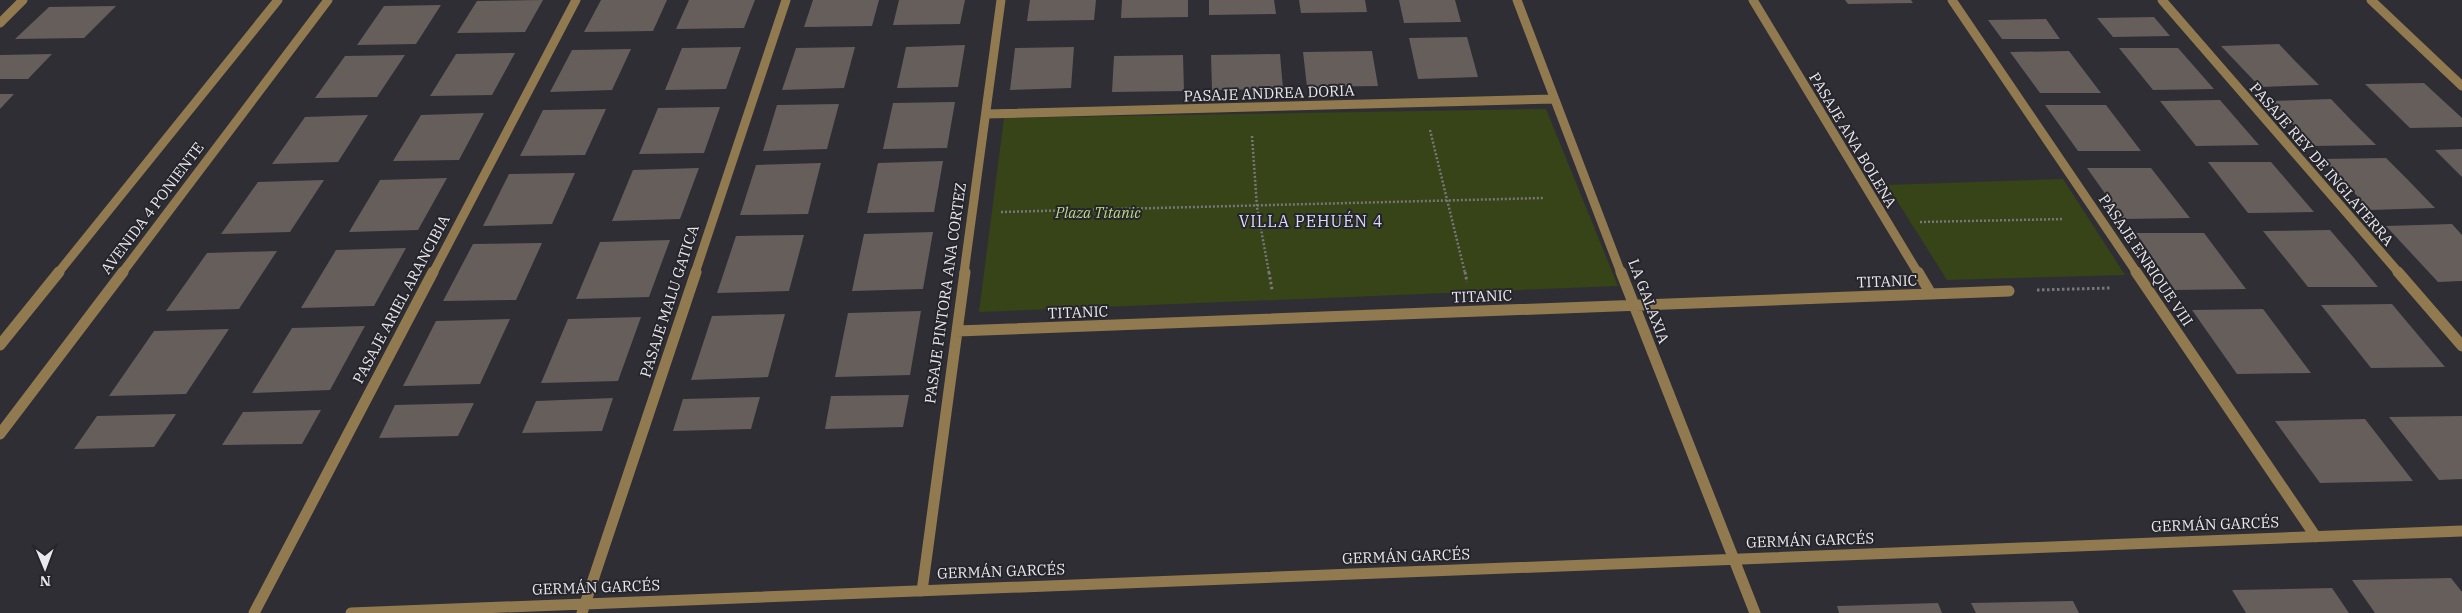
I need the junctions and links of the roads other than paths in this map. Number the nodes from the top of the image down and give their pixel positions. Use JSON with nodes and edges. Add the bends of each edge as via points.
{"nodes":[{"id":1,"x":23,"y":0,"type":"edge"},
{"id":2,"x":278,"y":0,"type":"edge"},
{"id":3,"x":328,"y":0,"type":"edge"},
{"id":4,"x":576,"y":0,"type":"edge"},
{"id":5,"x":786,"y":0,"type":"edge"},
{"id":6,"x":1001,"y":0,"type":"edge"},
{"id":7,"x":1517,"y":0,"type":"edge"},
{"id":8,"x":1753,"y":0,"type":"edge"},
{"id":9,"x":1952,"y":0,"type":"edge"},
{"id":10,"x":2162,"y":0,"type":"edge"},
{"id":11,"x":2370,"y":0,"type":"edge"},
{"id":12,"x":0,"y":23,"type":"edge"},
{"id":13,"x":2462,"y":86,"type":"edge"},
{"id":14,"x":1553,"y":100,"type":"junction"},
{"id":15,"x":986,"y":114,"type":"junction"},
{"id":16,"x":2009,"y":291,"type":"road end"},
{"id":17,"x":1931,"y":294,"type":"junction"},
{"id":18,"x":1634,"y":306,"type":"junction"},
{"id":19,"x":957,"y":331,"type":"junction"},
{"id":20,"x":0,"y":344,"type":"edge"},
{"id":21,"x":2462,"y":346,"type":"edge"},
{"id":22,"x":0,"y":434,"type":"edge"},
{"id":23,"x":2462,"y":531,"type":"edge"},
{"id":24,"x":2316,"y":537,"type":"junction"},
{"id":25,"x":1734,"y":559,"type":"junction"},
{"id":26,"x":922,"y":591,"type":"junction"},
{"id":27,"x":584,"y":608,"type":"edge"},
{"id":28,"x":254,"y":613,"type":"edge"},
{"id":29,"x":351,"y":613,"type":"edge"},
{"id":30,"x":1755,"y":613,"type":"edge"}],
"edges":[{"from":1,"to":12,"type":"street"},
{"from":2,"to":20,"type":"street","name":"AVENIDA 4 PONIENTE"},
{"from":3,"to":22,"type":"street","name":"AVENIDA 4 PONIENTE"},
{"from":4,"to":28,"type":"street","name":"PASAJE ARIEL ARANCIBIA"},
{"from":5,"to":27,"type":"street","name":"PASAJE MALU GATICA"},
{"from":6,"to":15,"type":"street","name":"PASAJE PINTORA ANA CORTEZ"},
{"from":7,"to":14,"type":"street","name":"LA GALAXIA"},
{"from":8,"to":17,"type":"street","name":"PASAJE ANA BOLENA"},
{"from":9,"to":24,"type":"street","name":"PASAJE ENRIQUE VIII"},
{"from":10,"to":21,"type":"street","name":"PASAJE REY DE INGLATERRA"},
{"from":11,"to":13,"type":"street"},
{"from":14,"to":15,"type":"street","name":"PASAJE ANDREA DORIA"},
{"from":14,"to":18,"type":"street","name":"LA GALAXIA"},
{"from":15,"to":19,"type":"street","name":"PASAJE PINTORA ANA CORTEZ"},
{"from":16,"to":17,"type":"street","name":"TITANIC"},
{"from":17,"to":18,"type":"street","name":"TITANIC"},
{"from":18,"to":19,"type":"street","name":"TITANIC"},
{"from":18,"to":25,"type":"street","name":"LA GALAXIA"},
{"from":19,"to":26,"type":"street","name":"PASAJE PINTORA ANA CORTEZ"},
{"from":23,"to":24,"type":"street","name":"GERMÁN GARCÉS"},
{"from":24,"to":25,"type":"street","name":"GERMÁN GARCÉS"},
{"from":25,"to":26,"type":"street","name":"GERMÁN GARCÉS"},
{"from":25,"to":30,"type":"street","name":"LA GALAXIA"},
{"from":26,"to":27,"type":"street","name":"GERMÁN GARCÉS"},
{"from":27,"to":29,"type":"street","name":"GERMÁN GARCÉS"}]}
